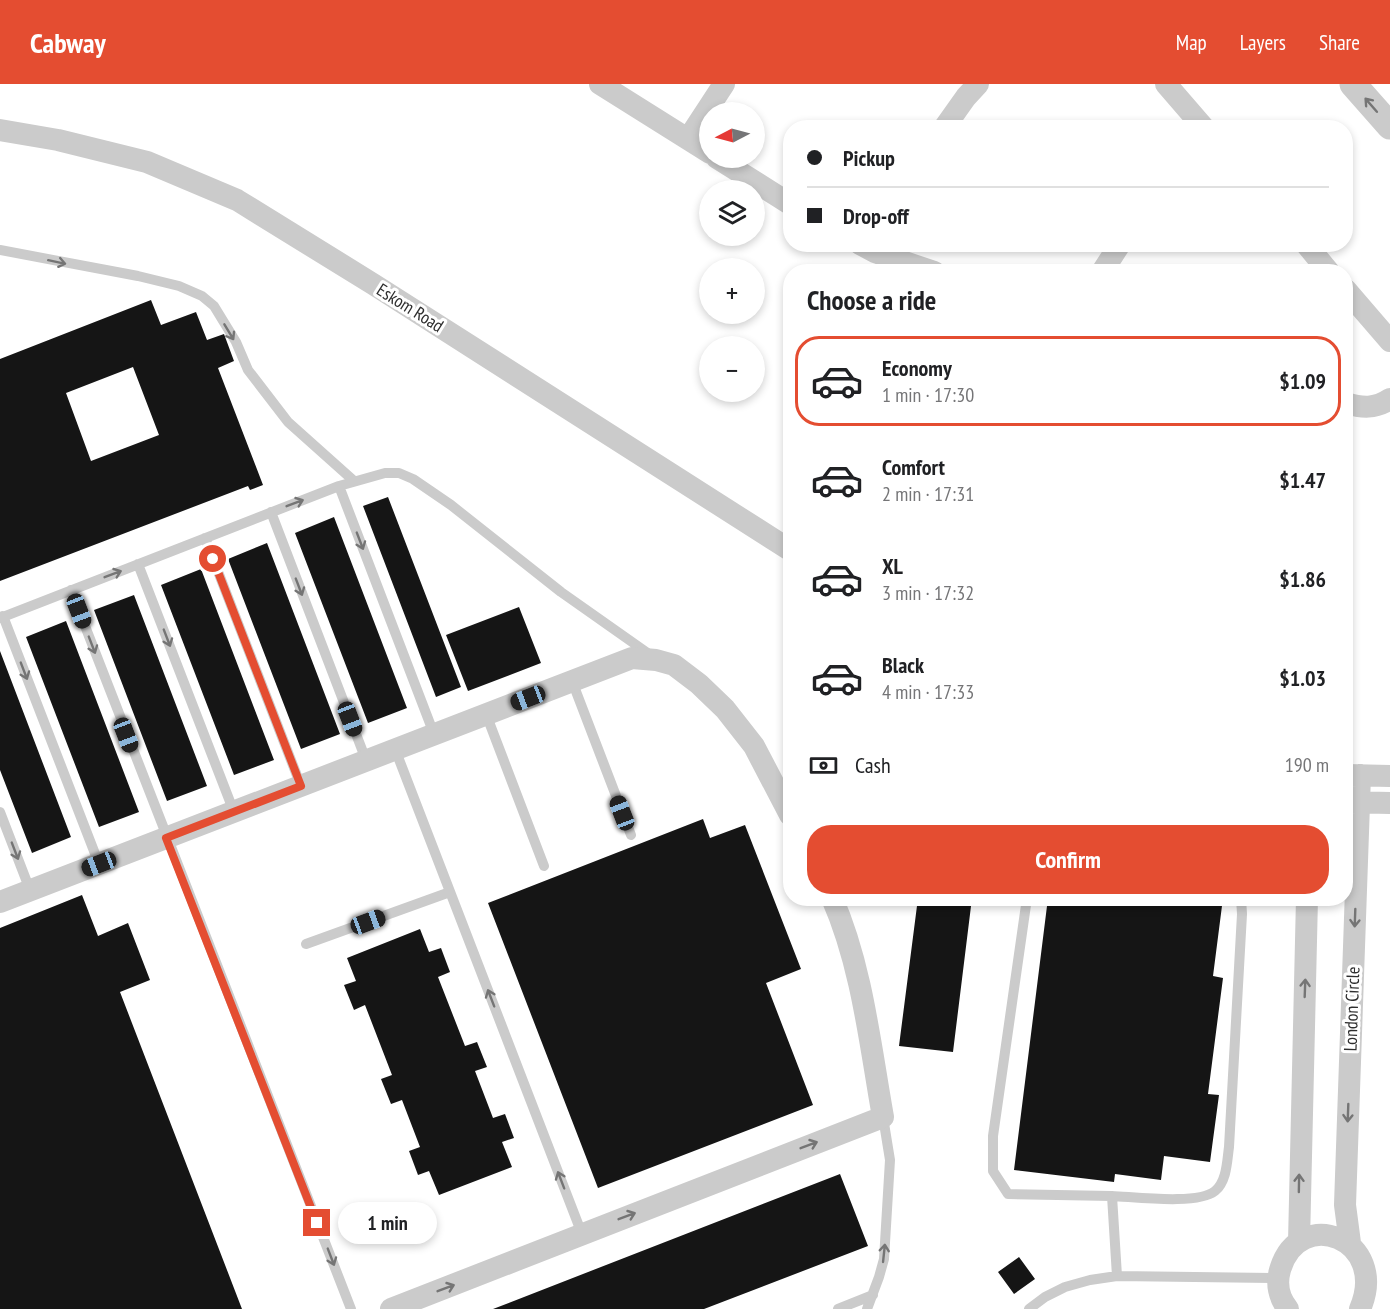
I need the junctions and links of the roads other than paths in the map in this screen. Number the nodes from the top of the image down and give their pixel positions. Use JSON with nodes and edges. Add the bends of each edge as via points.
{"nodes":[{"id":1,"x":600,"y":84,"type":"edge"},
{"id":2,"x":724,"y":84,"type":"edge"},
{"id":3,"x":978,"y":84,"type":"edge"},
{"id":4,"x":1166,"y":84,"type":"edge"},
{"id":5,"x":1353,"y":84,"type":"edge"},
{"id":6,"x":950,"y":120,"type":"edge"},
{"id":7,"x":1197,"y":120,"type":"edge"},
{"id":8,"x":1390,"y":126,"type":"edge"},
{"id":9,"x":0,"y":130,"type":"edge"},
{"id":10,"x":688,"y":140,"type":"junction"},
{"id":11,"x":699,"y":146,"type":"edge"},
{"id":12,"x":733,"y":168,"type":"edge"},
{"id":13,"x":783,"y":200,"type":"edge"},
{"id":14,"x":0,"y":250,"type":"edge"},
{"id":15,"x":884,"y":252,"type":"edge"},
{"id":16,"x":1313,"y":252,"type":"edge"},
{"id":17,"x":914,"y":264,"type":"edge"},
{"id":18,"x":1322,"y":264,"type":"edge"},
{"id":19,"x":1353,"y":298,"type":"edge"},
{"id":20,"x":1390,"y":341,"type":"edge"},
{"id":21,"x":1390,"y":399,"type":"edge"},
{"id":22,"x":1353,"y":404,"type":"edge"},
{"id":23,"x":354,"y":481,"type":"junction"},
{"id":24,"x":339,"y":486,"type":"junction"},
{"id":25,"x":271,"y":512,"type":"junction"},
{"id":26,"x":205,"y":538,"type":"junction"},
{"id":27,"x":783,"y":546,"type":"edge"},
{"id":28,"x":138,"y":564,"type":"junction"},
{"id":29,"x":71,"y":590,"type":"junction"},
{"id":30,"x":2,"y":617,"type":"edge"},
{"id":31,"x":656,"y":660,"type":"junction"},
{"id":32,"x":572,"y":681,"type":"junction"},
{"id":33,"x":486,"y":714,"type":"junction"},
{"id":34,"x":434,"y":734,"type":"junction"},
{"id":35,"x":395,"y":749,"type":"junction"},
{"id":36,"x":366,"y":760,"type":"junction"},
{"id":37,"x":1353,"y":775,"type":"edge"},
{"id":38,"x":1390,"y":776,"type":"edge"},
{"id":39,"x":301,"y":786,"type":"junction"},
{"id":40,"x":783,"y":802,"type":"edge"},
{"id":41,"x":1353,"y":802,"type":"edge"},
{"id":42,"x":1390,"y":803,"type":"edge"},
{"id":43,"x":0,"y":812,"type":"edge"},
{"id":44,"x":234,"y":812,"type":"junction"},
{"id":45,"x":631,"y":835,"type":"dead end"},
{"id":46,"x":166,"y":838,"type":"junction"},
{"id":47,"x":99,"y":864,"type":"junction"},
{"id":48,"x":544,"y":866,"type":"dead end"},
{"id":49,"x":30,"y":890,"type":"junction"},
{"id":50,"x":450,"y":892,"type":"junction"},
{"id":51,"x":0,"y":902,"type":"edge"},
{"id":52,"x":835,"y":906,"type":"edge"},
{"id":53,"x":1026,"y":906,"type":"edge"},
{"id":54,"x":1242,"y":906,"type":"edge"},
{"id":55,"x":1307,"y":906,"type":"edge"},
{"id":56,"x":1350,"y":906,"type":"edge"},
{"id":57,"x":306,"y":944,"type":"dead end"},
{"id":58,"x":883,"y":1116,"type":"junction"},
{"id":59,"x":1112,"y":1196,"type":"junction"},
{"id":60,"x":582,"y":1234,"type":"junction"},
{"id":61,"x":1299,"y":1242,"type":"junction"},
{"id":62,"x":1350,"y":1243,"type":"junction"},
{"id":63,"x":1117,"y":1276,"type":"junction"},
{"id":64,"x":1277,"y":1278,"type":"junction"},
{"id":65,"x":1380,"y":1284,"type":"edge"},
{"id":66,"x":873,"y":1295,"type":"junction"},
{"id":67,"x":351,"y":1309,"type":"edge"},
{"id":68,"x":391,"y":1309,"type":"edge"},
{"id":69,"x":838,"y":1309,"type":"edge"},
{"id":70,"x":867,"y":1309,"type":"edge"},
{"id":71,"x":1029,"y":1309,"type":"edge"},
{"id":72,"x":1288,"y":1309,"type":"edge"},
{"id":73,"x":1360,"y":1309,"type":"edge"}],
"edges":[{"from":1,"to":10,"type":"street"},
{"from":2,"to":10,"type":"street"},
{"from":3,"to":6,"type":"street"},
{"from":4,"to":7,"type":"street"},
{"from":8,"to":5,"type":"street","one_way":true},
{"from":9,"to":27,"type":"street","name":"Eskom Road","via":[[147,162],[237,200]]},
{"from":10,"to":11,"type":"street"},
{"from":12,"to":13,"type":"street"},
{"from":14,"to":23,"type":"lane","one_way":true,"via":[[138,276],[202,297],[214,306],[248,370],[288,422]]},
{"from":15,"to":17,"type":"street"},
{"from":16,"to":18,"type":"street"},
{"from":19,"to":20,"type":"street"},
{"from":21,"to":22,"type":"street","via":[[1370,408]]},
{"from":23,"to":24,"type":"lane"},
{"from":23,"to":31,"type":"lane","via":[[385,473],[399,473],[412,479]]},
{"from":25,"to":24,"type":"lane","one_way":true},
{"from":24,"to":34,"type":"lane","one_way":true},
{"from":25,"to":26,"type":"lane"},
{"from":25,"to":36,"type":"lane","one_way":true},
{"from":26,"to":28,"type":"lane"},
{"from":26,"to":39,"type":"lane"},
{"from":29,"to":28,"type":"lane","one_way":true},
{"from":28,"to":44,"type":"lane","one_way":true},
{"from":29,"to":30,"type":"lane"},
{"from":29,"to":46,"type":"lane","one_way":true},
{"from":30,"to":47,"type":"lane","one_way":true},
{"from":31,"to":32,"type":"street","via":[[632,658]]},
{"from":31,"to":40,"type":"street","via":[[674,665],[725,709],[754,746]]},
{"from":32,"to":33,"type":"street"},
{"from":32,"to":45,"type":"lane"},
{"from":33,"to":34,"type":"street"},
{"from":33,"to":48,"type":"lane"},
{"from":34,"to":35,"type":"street"},
{"from":35,"to":36,"type":"street"},
{"from":35,"to":50,"type":"lane"},
{"from":36,"to":39,"type":"street"},
{"from":37,"to":38,"type":"street"},
{"from":39,"to":44,"type":"street"},
{"from":41,"to":42,"type":"street"},
{"from":43,"to":49,"type":"lane","one_way":true},
{"from":44,"to":46,"type":"street"},
{"from":46,"to":47,"type":"street"},
{"from":46,"to":67,"type":"lane","one_way":true},
{"from":47,"to":49,"type":"street"},
{"from":49,"to":51,"type":"street"},
{"from":50,"to":57,"type":"lane"},
{"from":60,"to":50,"type":"lane","one_way":true},
{"from":52,"to":58,"type":"street","via":[[861,995]]},
{"from":53,"to":59,"type":"lane","via":[[993,1136],[993,1171],[1008,1194]]},
{"from":54,"to":59,"type":"lane","via":[[1225,1175],[1217,1190],[1204,1197]]},
{"from":61,"to":55,"type":"street","one_way":true},
{"from":56,"to":62,"type":"street","name":"London Circle","one_way":true,"via":[[1345,1205]]},
{"from":60,"to":58,"type":"street","one_way":true},
{"from":66,"to":58,"type":"lane","one_way":true,"via":[[884,1259],[890,1160]]},
{"from":59,"to":63,"type":"lane"},
{"from":68,"to":60,"type":"street","one_way":true},
{"from":61,"to":62,"type":"street","via":[[1331,1235]]},
{"from":61,"to":64,"type":"street","via":[[1283,1259]]},
{"from":62,"to":65,"type":"street","via":[[1363,1255]]},
{"from":63,"to":64,"type":"lane"},
{"from":63,"to":71,"type":"lane","via":[[1065,1287]]},
{"from":64,"to":72,"type":"street"},
{"from":65,"to":73,"type":"street"},
{"from":66,"to":69,"type":"lane"},
{"from":66,"to":70,"type":"lane"}]}
